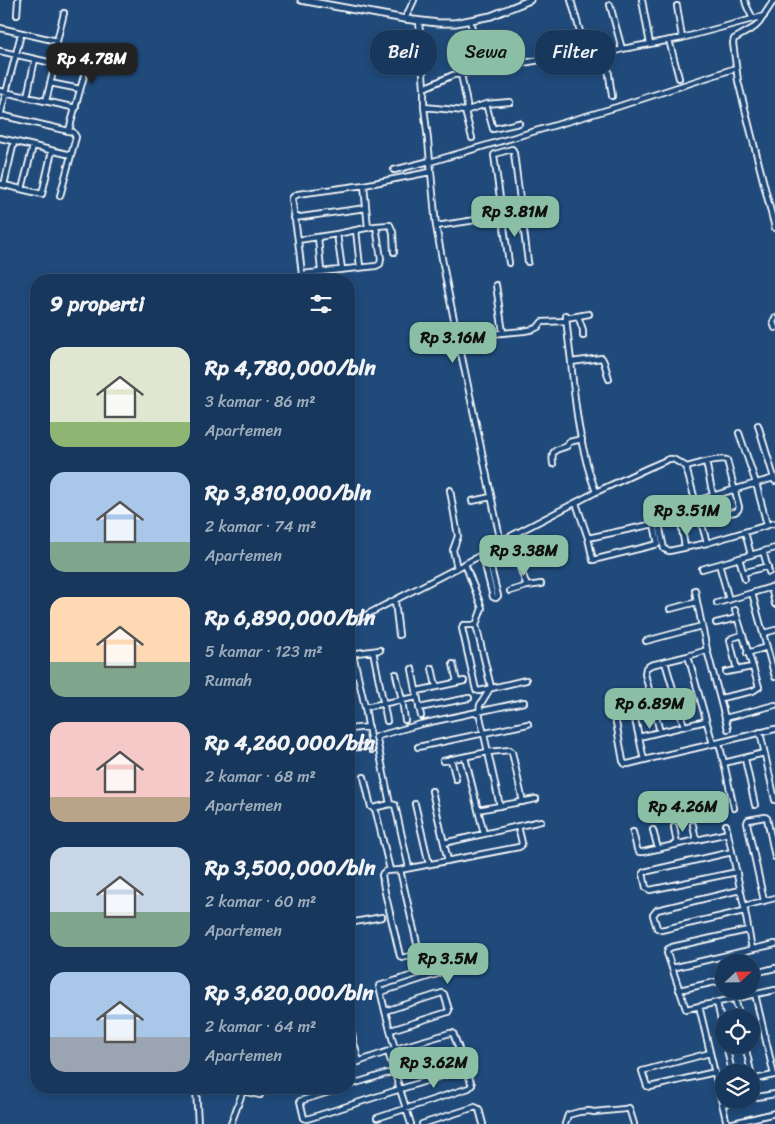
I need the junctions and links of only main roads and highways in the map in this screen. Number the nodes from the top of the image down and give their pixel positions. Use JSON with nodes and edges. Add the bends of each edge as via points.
{"nodes":[{"id":1,"x":301,"y":0,"type":"edge"},
{"id":2,"x":530,"y":0,"type":"edge"}],
"edges":[{"from":1,"to":2,"type":"main road","via":[[438,23],[455,23],[499,13]]}]}
